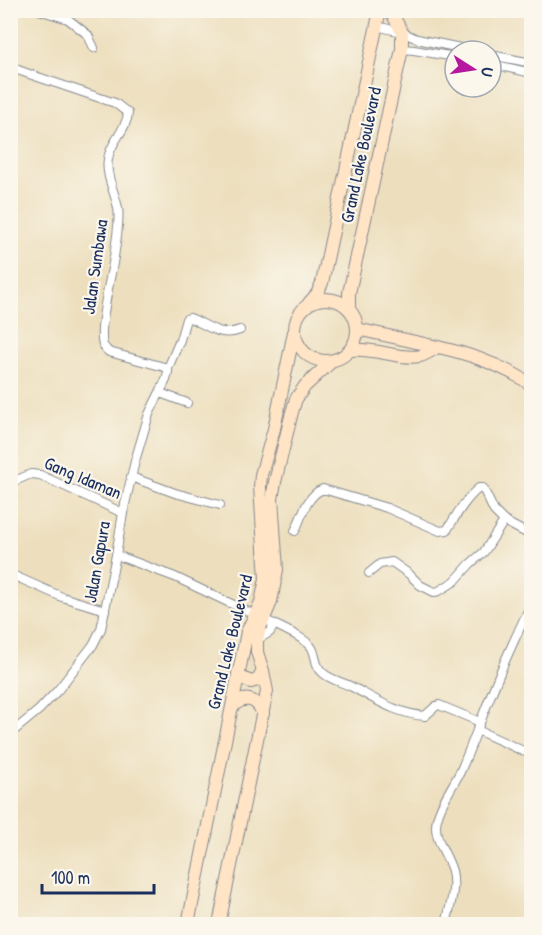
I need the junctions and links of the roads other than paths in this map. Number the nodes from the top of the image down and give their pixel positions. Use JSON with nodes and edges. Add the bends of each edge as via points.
{"nodes":[{"id":1,"x":39,"y":10,"type":"edge"},
{"id":2,"x":380,"y":10,"type":"edge"},
{"id":3,"x":390,"y":10,"type":"edge"},
{"id":4,"x":376,"y":26,"type":"junction"},
{"id":5,"x":402,"y":32,"type":"junction"},
{"id":6,"x":443,"y":44,"type":"edge"},
{"id":7,"x":94,"y":48,"type":"dead end"},
{"id":8,"x":402,"y":49,"type":"junction"},
{"id":9,"x":443,"y":55,"type":"edge"},
{"id":10,"x":503,"y":57,"type":"edge"},
{"id":11,"x":531,"y":63,"type":"edge"},
{"id":12,"x":10,"y":65,"type":"edge"},
{"id":13,"x":503,"y":67,"type":"edge"},
{"id":14,"x":531,"y":73,"type":"edge"},
{"id":15,"x":309,"y":303,"type":"junction"},
{"id":16,"x":349,"y":309,"type":"junction"},
{"id":17,"x":357,"y":329,"type":"junction"},
{"id":18,"x":240,"y":330,"type":"dead end"},
{"id":19,"x":294,"y":332,"type":"junction"},
{"id":20,"x":438,"y":347,"type":"junction"},
{"id":21,"x":351,"y":350,"type":"junction"},
{"id":22,"x":332,"y":361,"type":"junction"},
{"id":23,"x":168,"y":368,"type":"junction"},
{"id":24,"x":531,"y":385,"type":"edge"},
{"id":25,"x":160,"y":393,"type":"junction"},
{"id":26,"x":188,"y":403,"type":"dead end"},
{"id":27,"x":131,"y":477,"type":"junction"},
{"id":28,"x":10,"y":483,"type":"edge"},
{"id":29,"x":220,"y":505,"type":"dead end"},
{"id":30,"x":123,"y":513,"type":"junction"},
{"id":31,"x":504,"y":521,"type":"junction"},
{"id":32,"x":295,"y":531,"type":"dead end"},
{"id":33,"x":531,"y":537,"type":"edge"},
{"id":34,"x":116,"y":555,"type":"junction"},
{"id":35,"x":369,"y":573,"type":"dead end"},
{"id":36,"x":10,"y":574,"type":"edge"},
{"id":37,"x":531,"y":602,"type":"edge"},
{"id":38,"x":105,"y":610,"type":"junction"},
{"id":39,"x":264,"y":620,"type":"junction"},
{"id":40,"x":263,"y":671,"type":"junction"},
{"id":41,"x":238,"y":673,"type":"junction"},
{"id":42,"x":232,"y":706,"type":"junction"},
{"id":43,"x":263,"y":714,"type":"junction"},
{"id":44,"x":479,"y":726,"type":"junction"},
{"id":45,"x":10,"y":734,"type":"edge"},
{"id":46,"x":531,"y":755,"type":"edge"},
{"id":47,"x":188,"y":924,"type":"edge"},
{"id":48,"x":219,"y":924,"type":"edge"},
{"id":49,"x":446,"y":924,"type":"edge"}],
"edges":[{"from":1,"to":7,"type":"street","via":[[68,19],[88,34]]},
{"from":2,"to":4,"type":"street","name":"Grand Lake Boulevard"},
{"from":3,"to":5,"type":"street","name":"Grand Lake Boulevard"},
{"from":4,"to":5,"type":"street"},
{"from":4,"to":15,"type":"street","name":"Grand Lake Boulevard","via":[[322,283]]},
{"from":5,"to":6,"type":"street"},
{"from":5,"to":8,"type":"street","name":"Grand Lake Boulevard"},
{"from":8,"to":9,"type":"street"},
{"from":8,"to":16,"type":"street","name":"Grand Lake Boulevard","via":[[349,293]]},
{"from":10,"to":11,"type":"street"},
{"from":12,"to":23,"type":"street","name":"Jalan Sumbawa","via":[[115,103],[128,113],[107,164],[119,211],[103,344],[108,352]]},
{"from":13,"to":14,"type":"street"},
{"from":15,"to":16,"type":"street","via":[[330,299]]},
{"from":15,"to":19,"type":"street","via":[[300,311]]},
{"from":16,"to":17,"type":"street"},
{"from":17,"to":20,"type":"street"},
{"from":17,"to":21,"type":"street"},
{"from":18,"to":23,"type":"street","name":"Jalan Gapura","via":[[222,333],[190,318],[186,320]]},
{"from":19,"to":22,"type":"street","via":[[302,352],[321,362]]},
{"from":19,"to":39,"type":"street","name":"Grand Lake Boulevard","via":[[261,476]]},
{"from":20,"to":21,"type":"street","via":[[419,356],[405,357]]},
{"from":20,"to":24,"type":"street","via":[[477,357]]},
{"from":21,"to":22,"type":"street"},
{"from":22,"to":39,"type":"street","name":"Grand Lake Boulevard","via":[[305,386],[291,412],[272,499],[277,570],[272,602]]},
{"from":23,"to":25,"type":"street","name":"Jalan Gapura"},
{"from":25,"to":26,"type":"street"},
{"from":25,"to":27,"type":"street","name":"Jalan Gapura","via":[[149,414]]},
{"from":27,"to":29,"type":"street"},
{"from":27,"to":30,"type":"street","name":"Jalan Gapura"},
{"from":28,"to":30,"type":"street","name":"Gang Idaman","via":[[31,474],[40,475]]},
{"from":30,"to":34,"type":"street","name":"Jalan Gapura"},
{"from":31,"to":32,"type":"street","via":[[494,511],[483,488],[476,490],[447,530],[440,531],[387,508],[323,489],[308,501]]},
{"from":31,"to":33,"type":"street"},
{"from":31,"to":35,"type":"street","via":[[484,552],[456,581],[440,591],[420,585],[392,562],[380,564]]},
{"from":34,"to":38,"type":"street","name":"Jalan Gapura"},
{"from":34,"to":39,"type":"street","via":[[175,577]]},
{"from":36,"to":38,"type":"street","via":[[62,597]]},
{"from":37,"to":44,"type":"street"},
{"from":38,"to":45,"type":"street","name":"Jalan Gapura","via":[[93,645],[58,690]]},
{"from":39,"to":40,"type":"street","name":"Grand Lake Boulevard","via":[[256,652]]},
{"from":39,"to":41,"type":"street","name":"Grand Lake Boulevard","via":[[247,632]]},
{"from":39,"to":44,"type":"street","via":[[306,641],[312,647],[317,666],[331,679],[411,715],[425,716],[440,705]]},
{"from":40,"to":41,"type":"street","via":[[258,680],[251,682]]},
{"from":40,"to":43,"type":"street","name":"Grand Lake Boulevard","via":[[267,691]]},
{"from":41,"to":42,"type":"street","name":"Grand Lake Boulevard"},
{"from":42,"to":43,"type":"street","via":[[252,701]]},
{"from":42,"to":47,"type":"street","name":"Grand Lake Boulevard"},
{"from":43,"to":48,"type":"street","name":"Grand Lake Boulevard"},
{"from":44,"to":46,"type":"street"},
{"from":44,"to":49,"type":"street","via":[[436,819],[437,836],[453,883]]}]}
